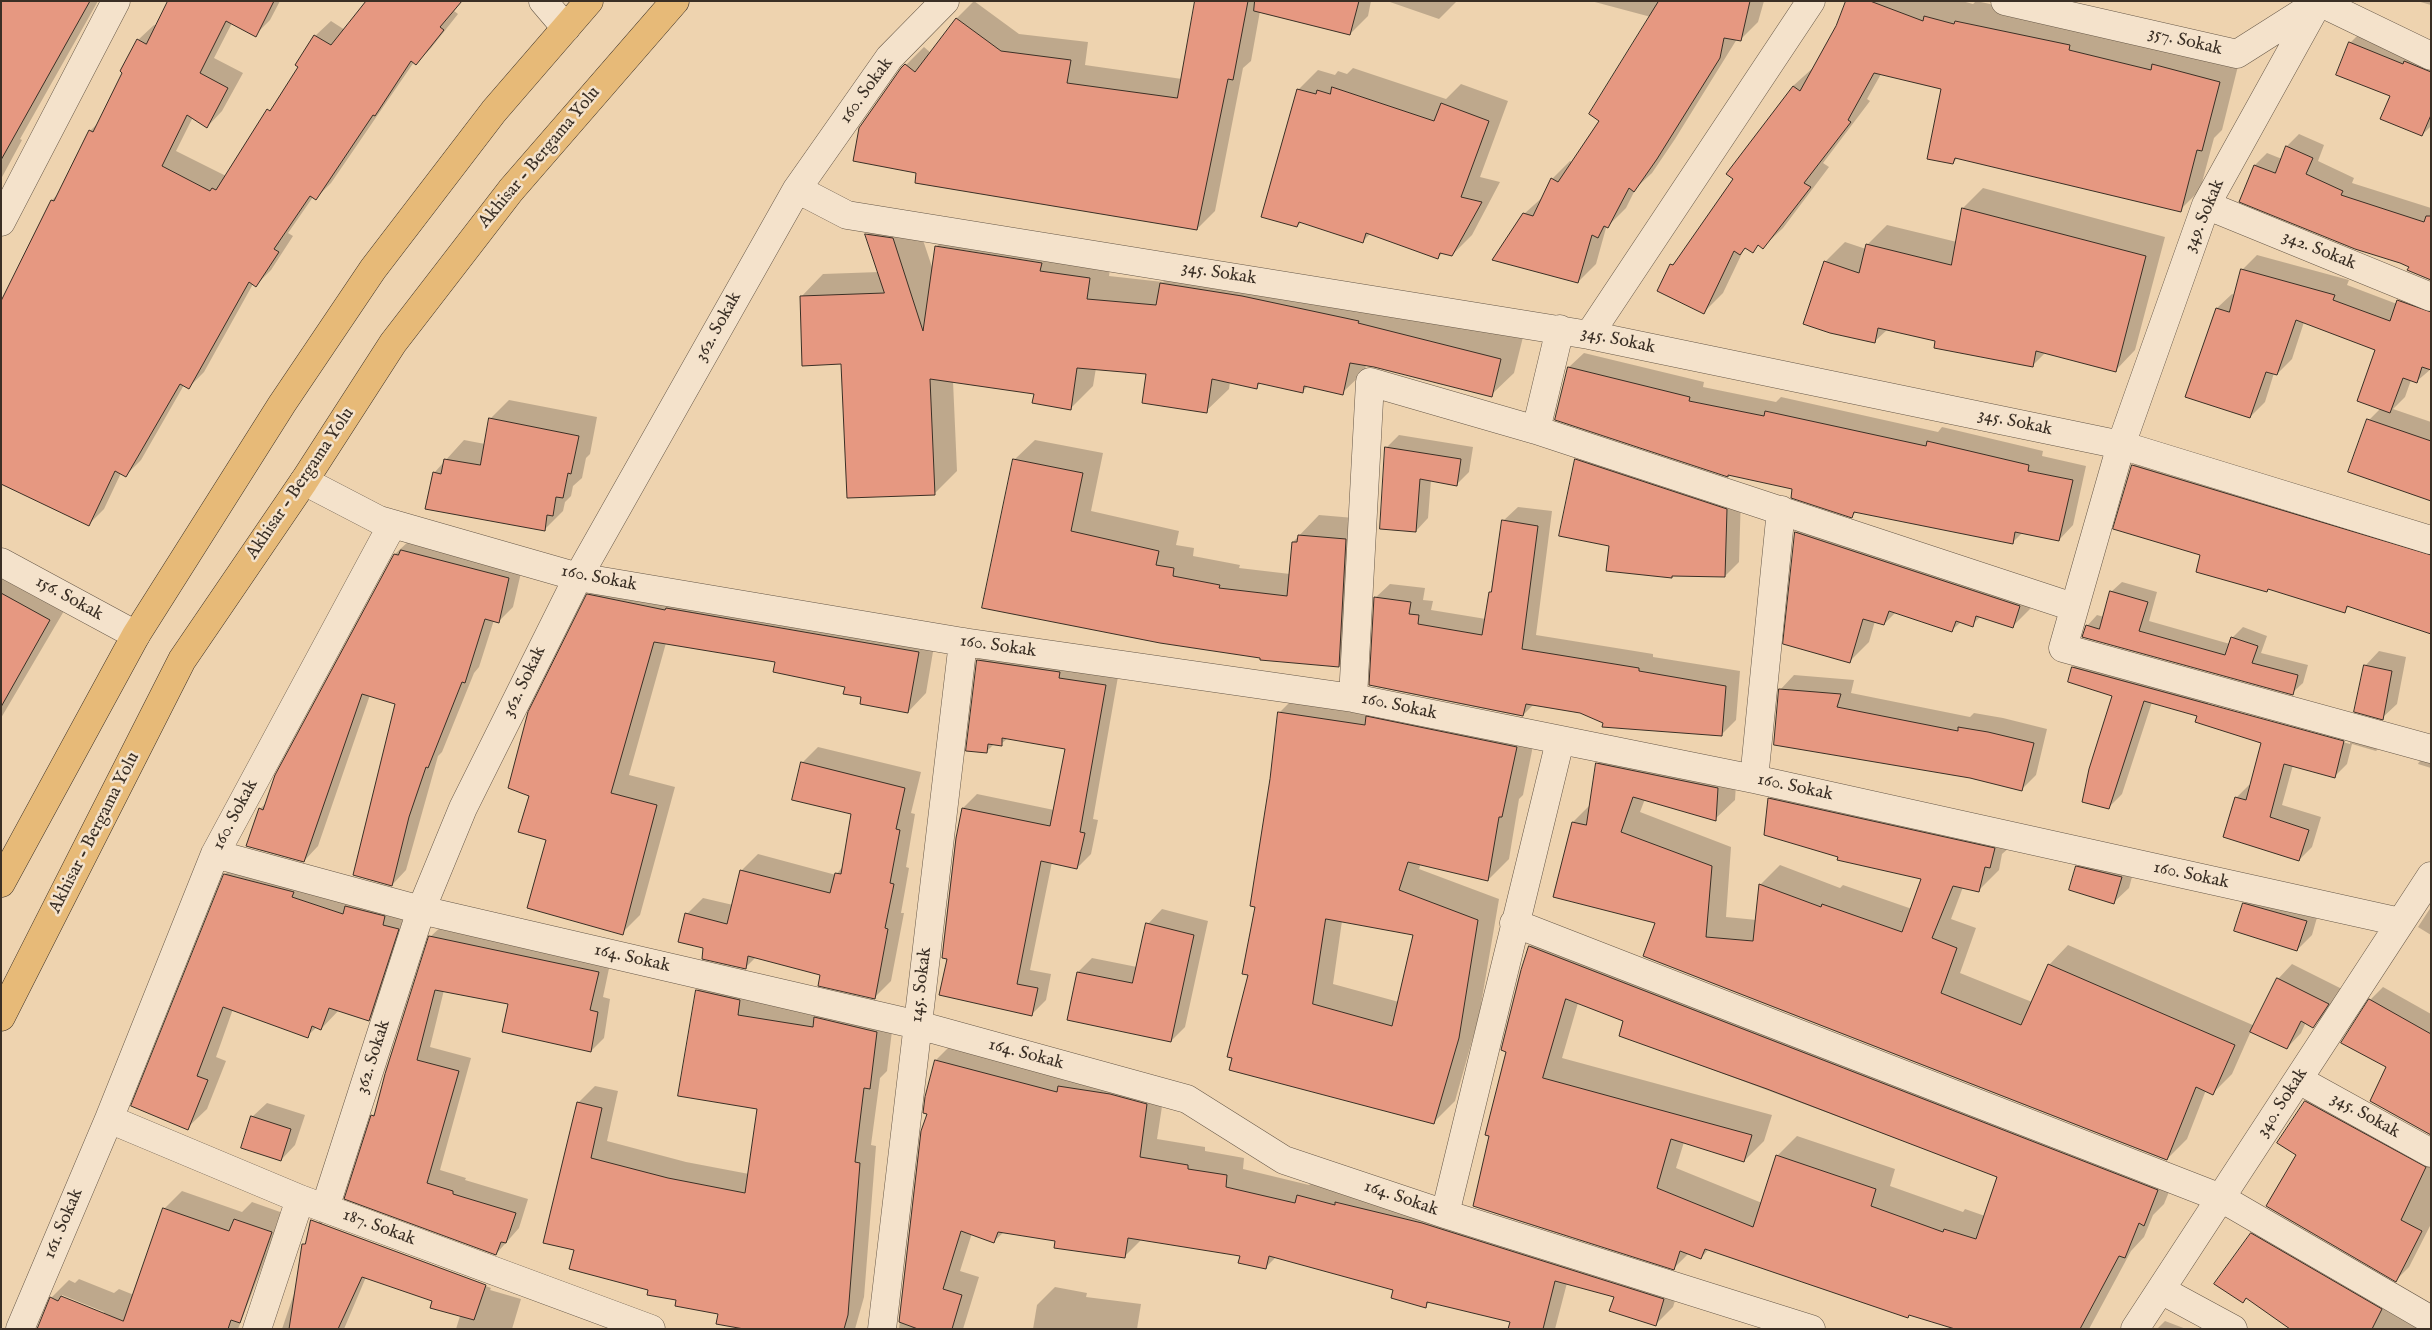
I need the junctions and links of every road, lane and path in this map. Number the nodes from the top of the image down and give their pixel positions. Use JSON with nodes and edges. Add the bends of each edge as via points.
{"nodes":[{"id":1,"x":116,"y":1,"type":"edge"},
{"id":2,"x":543,"y":1,"type":"edge"},
{"id":3,"x":589,"y":1,"type":"edge"},
{"id":4,"x":674,"y":1,"type":"edge"},
{"id":5,"x":945,"y":1,"type":"edge"},
{"id":6,"x":1811,"y":1,"type":"edge"},
{"id":7,"x":2005,"y":1,"type":"edge"},
{"id":8,"x":2319,"y":1,"type":"edge"},
{"id":9,"x":566,"y":28,"type":"junction"},
{"id":10,"x":2431,"y":56,"type":"edge"},
{"id":11,"x":797,"y":189,"type":"junction"},
{"id":12,"x":2206,"y":205,"type":"junction"},
{"id":13,"x":1,"y":222,"type":"edge"},
{"id":14,"x":2431,"y":297,"type":"edge"},
{"id":15,"x":1560,"y":329,"type":"junction"},
{"id":16,"x":1589,"y":335,"type":"junction"},
{"id":17,"x":1536,"y":430,"type":"junction"},
{"id":18,"x":2121,"y":445,"type":"junction"},
{"id":19,"x":304,"y":481,"type":"junction"},
{"id":20,"x":1781,"y":510,"type":"junction"},
{"id":21,"x":392,"y":524,"type":"junction"},
{"id":22,"x":2431,"y":540,"type":"edge"},
{"id":23,"x":1,"y":562,"type":"edge"},
{"id":24,"x":578,"y":576,"type":"junction"},
{"id":25,"x":2074,"y":607,"type":"junction"},
{"id":26,"x":136,"y":635,"type":"junction"},
{"id":27,"x":962,"y":642,"type":"junction"},
{"id":28,"x":1353,"y":698,"type":"junction"},
{"id":29,"x":1560,"y":741,"type":"junction"},
{"id":30,"x":2431,"y":749,"type":"edge"},
{"id":31,"x":1754,"y":779,"type":"junction"},
{"id":32,"x":215,"y":854,"type":"junction"},
{"id":33,"x":3,"y":875,"type":"edge"},
{"id":34,"x":2431,"y":876,"type":"edge"},
{"id":35,"x":422,"y":910,"type":"junction"},
{"id":36,"x":2400,"y":922,"type":"junction"},
{"id":37,"x":1514,"y":923,"type":"junction"},
{"id":38,"x":1,"y":1017,"type":"edge"},
{"id":39,"x":918,"y":1025,"type":"junction"},
{"id":40,"x":2299,"y":1080,"type":"junction"},
{"id":41,"x":109,"y":1119,"type":"junction"},
{"id":42,"x":2431,"y":1152,"type":"edge"},
{"id":43,"x":2221,"y":1198,"type":"junction"},
{"id":44,"x":312,"y":1203,"type":"junction"},
{"id":45,"x":1445,"y":1214,"type":"junction"},
{"id":46,"x":2161,"y":1290,"type":"junction"},
{"id":47,"x":2431,"y":1320,"type":"edge"},
{"id":48,"x":20,"y":1329,"type":"edge"},
{"id":49,"x":257,"y":1329,"type":"edge"},
{"id":50,"x":651,"y":1329,"type":"edge"},
{"id":51,"x":882,"y":1329,"type":"edge"},
{"id":52,"x":1811,"y":1329,"type":"edge"},
{"id":53,"x":2136,"y":1329,"type":"edge"},
{"id":54,"x":2233,"y":1329,"type":"edge"}],
"edges":[{"from":1,"to":13,"type":"street"},
{"from":2,"to":9,"type":"street"},
{"from":3,"to":9,"type":"main road"},
{"from":4,"to":19,"type":"main road","name":"Akhisar - Bergama Yolu","via":[[511,190],[393,343]]},
{"from":5,"to":11,"type":"street","name":"160. Sokak","via":[[890,58]]},
{"from":6,"to":16,"type":"street"},
{"from":7,"to":8,"type":"street","name":"357. Sokak","via":[[2237,54]]},
{"from":8,"to":10,"type":"street"},
{"from":8,"to":12,"type":"street","name":"349. Sokak"},
{"from":9,"to":26,"type":"main road","via":[[494,111],[373,269],[282,404]]},
{"from":11,"to":15,"type":"street","name":"345. Sokak","via":[[847,215]]},
{"from":11,"to":24,"type":"street","name":"362. Sokak"},
{"from":12,"to":14,"type":"street","name":"342. Sokak"},
{"from":12,"to":18,"type":"street","name":"349. Sokak"},
{"from":15,"to":16,"type":"street","name":"345. Sokak"},
{"from":15,"to":17,"type":"street"},
{"from":16,"to":18,"type":"street","name":"345. Sokak"},
{"from":17,"to":20,"type":"street"},
{"from":17,"to":28,"type":"street","via":[[1370,382]]},
{"from":18,"to":22,"type":"street","name":"345. Sokak"},
{"from":18,"to":25,"type":"street","name":"349. Sokak"},
{"from":19,"to":21,"type":"street","name":"160. Sokak"},
{"from":19,"to":38,"type":"main road","name":"Akhisar - Bergama Yolu","via":[[182,660]]},
{"from":20,"to":25,"type":"street"},
{"from":20,"to":31,"type":"street"},
{"from":21,"to":24,"type":"street","name":"160. Sokak"},
{"from":21,"to":32,"type":"street","name":"160. Sokak"},
{"from":23,"to":26,"type":"street","name":"156. Sokak"},
{"from":24,"to":27,"type":"street","name":"160. Sokak"},
{"from":24,"to":35,"type":"street","name":"362. Sokak","via":[[463,808]]},
{"from":25,"to":30,"type":"street","name":"349. Sokak","via":[[2063,648]]},
{"from":26,"to":33,"type":"main road"},
{"from":27,"to":28,"type":"street","name":"160. Sokak"},
{"from":27,"to":39,"type":"street","name":"145. Sokak"},
{"from":28,"to":29,"type":"street","name":"160. Sokak"},
{"from":29,"to":31,"type":"street","name":"160. Sokak"},
{"from":29,"to":37,"type":"street"},
{"from":31,"to":36,"type":"street","name":"160. Sokak"},
{"from":32,"to":35,"type":"street","name":"164. Sokak"},
{"from":32,"to":41,"type":"street","name":"160. Sokak"},
{"from":34,"to":36,"type":"street","name":"340. Sokak"},
{"from":35,"to":39,"type":"street","name":"164. Sokak"},
{"from":35,"to":44,"type":"street","name":"362. Sokak"},
{"from":36,"to":40,"type":"street","name":"340. Sokak"},
{"from":37,"to":43,"type":"street"},
{"from":37,"to":45,"type":"street"},
{"from":39,"to":45,"type":"street","name":"164. Sokak","via":[[1187,1099],[1284,1160]]},
{"from":39,"to":51,"type":"street","name":"145. Sokak"},
{"from":40,"to":42,"type":"street","name":"345. Sokak"},
{"from":40,"to":43,"type":"street","name":"340. Sokak"},
{"from":41,"to":44,"type":"street","name":"187. Sokak"},
{"from":41,"to":48,"type":"street","name":"161. Sokak"},
{"from":43,"to":46,"type":"street","name":"340. Sokak"},
{"from":43,"to":47,"type":"street"},
{"from":44,"to":49,"type":"street","name":"362. Sokak"},
{"from":44,"to":50,"type":"street","name":"187. Sokak"},
{"from":45,"to":52,"type":"street","name":"164. Sokak"},
{"from":46,"to":53,"type":"street","name":"340. Sokak"},
{"from":46,"to":54,"type":"street"}]}
